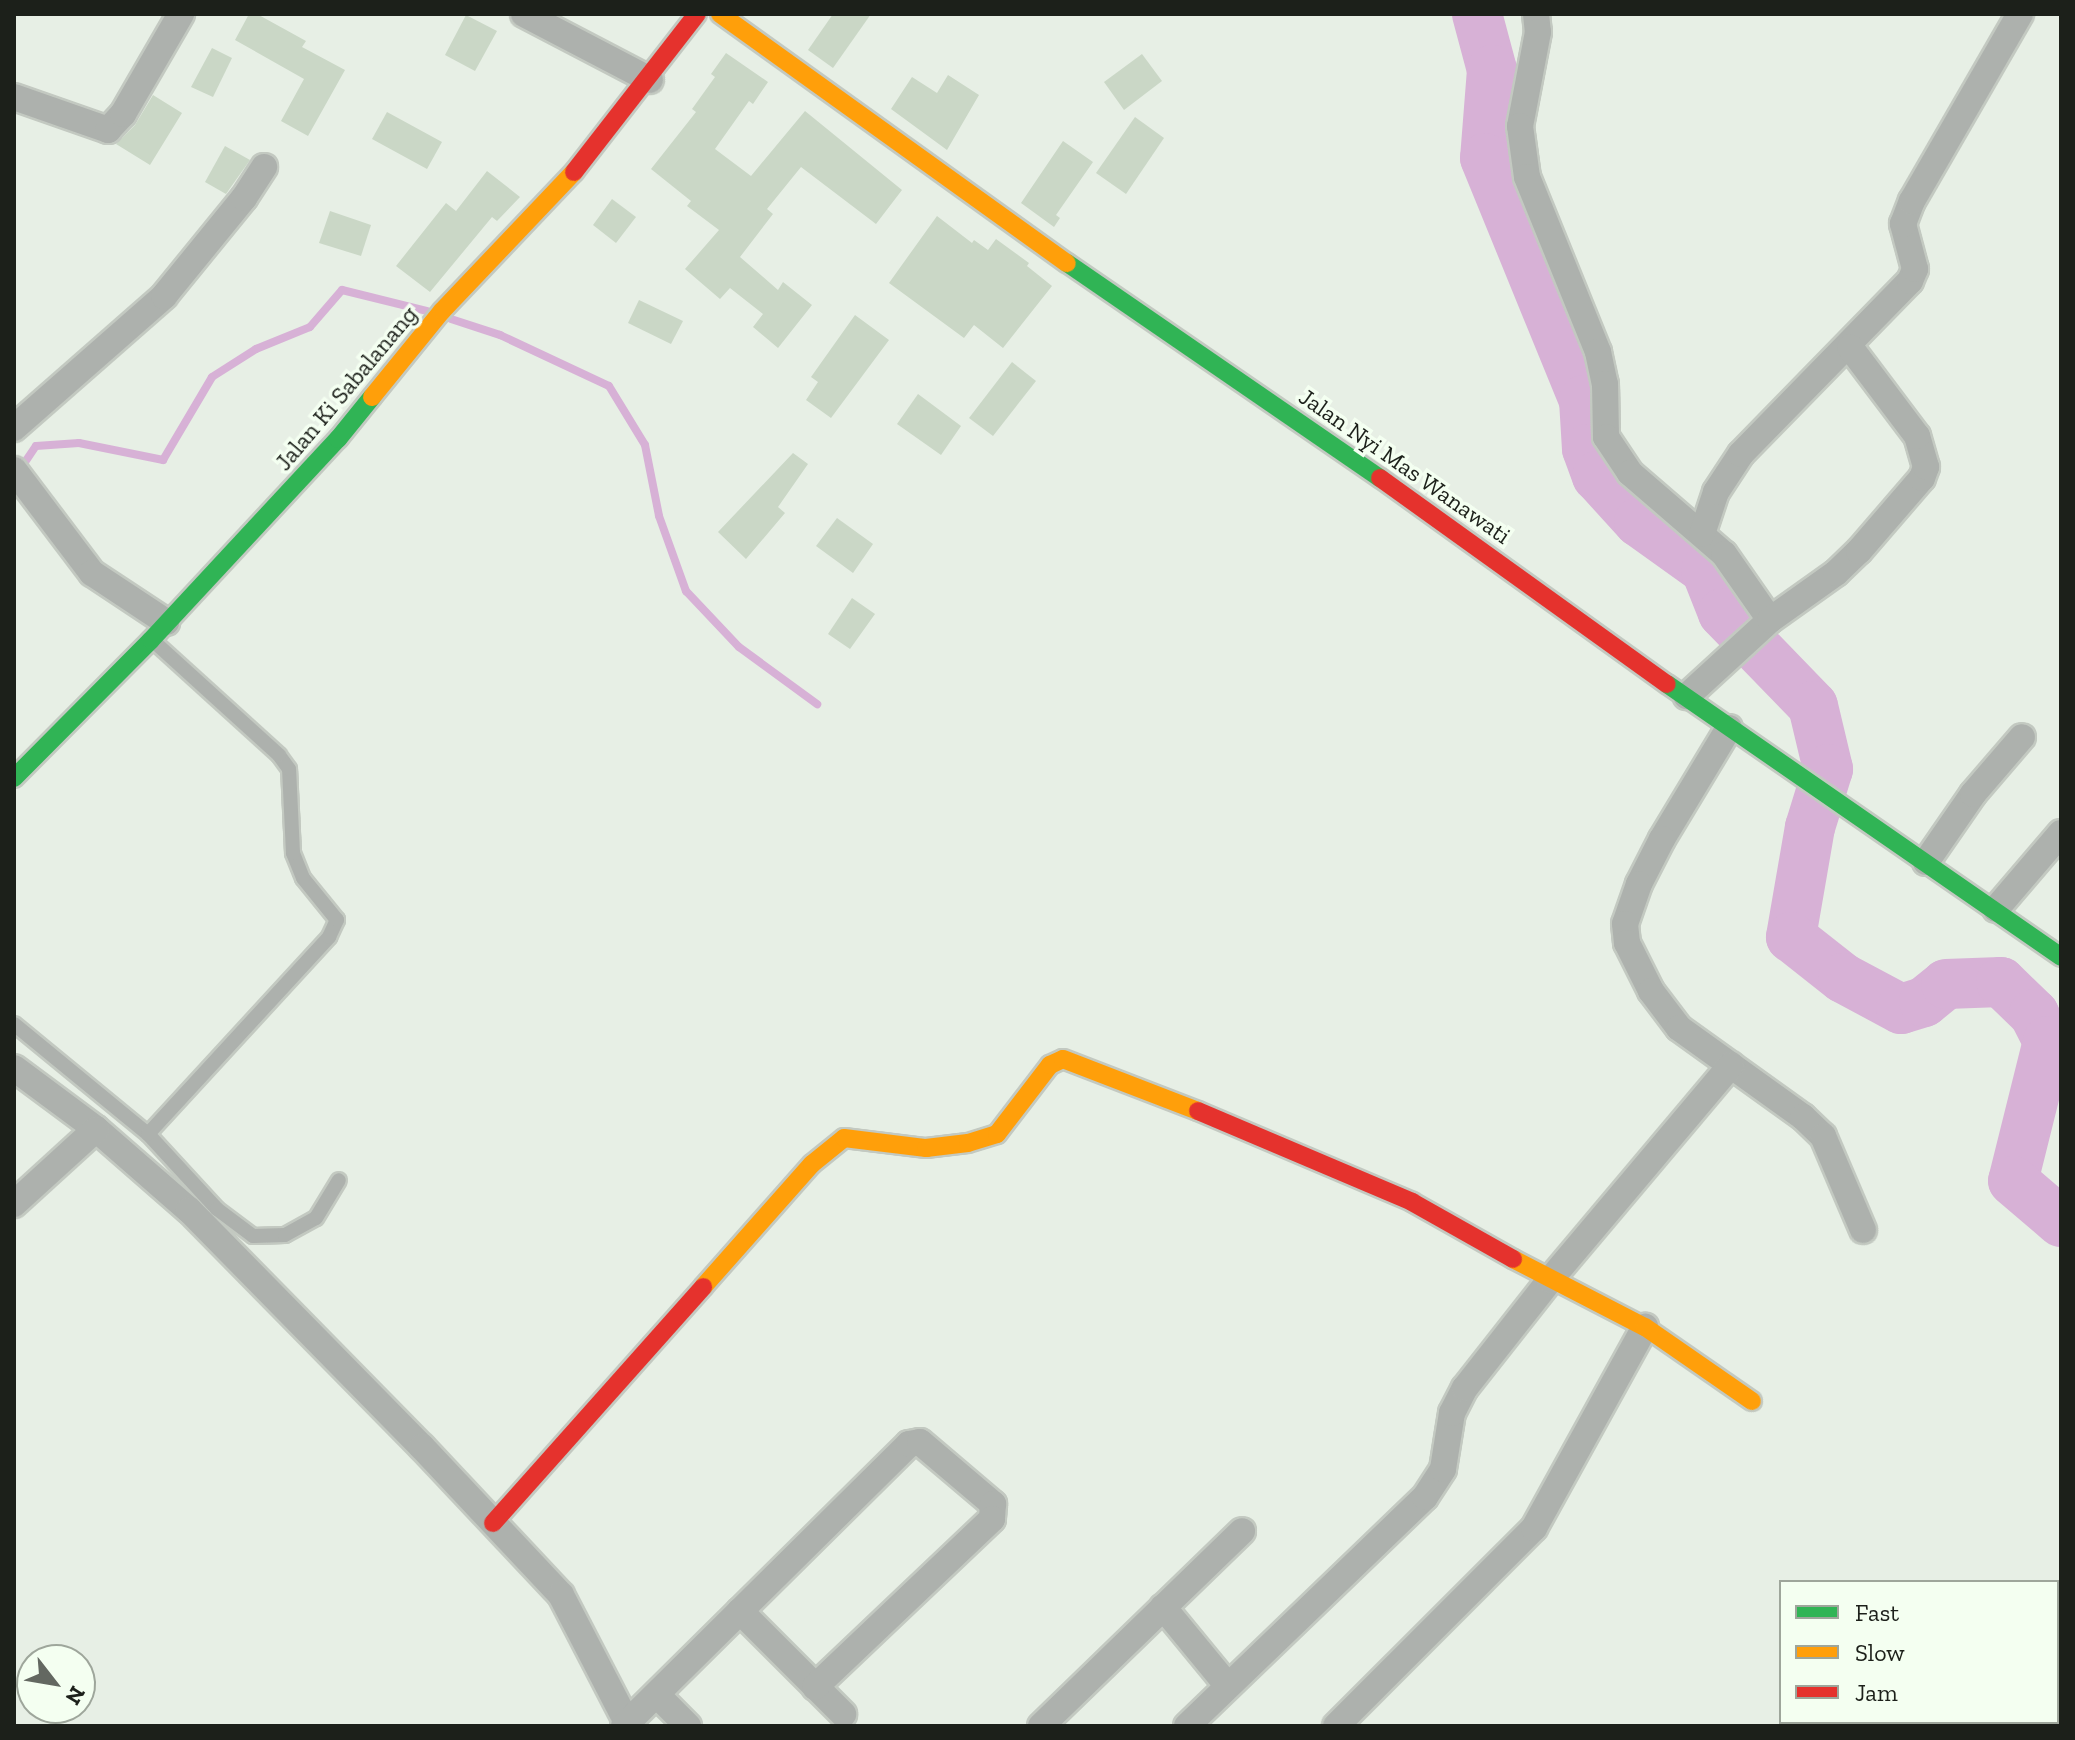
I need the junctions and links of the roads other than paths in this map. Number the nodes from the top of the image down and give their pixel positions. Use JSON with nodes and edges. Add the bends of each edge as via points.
{"nodes":[{"id":1,"x":181,"y":14,"type":"edge"},
{"id":2,"x":524,"y":14,"type":"edge"},
{"id":3,"x":697,"y":14,"type":"edge"},
{"id":4,"x":720,"y":14,"type":"edge"},
{"id":5,"x":1536,"y":14,"type":"edge"},
{"id":6,"x":2020,"y":14,"type":"edge"},
{"id":7,"x":650,"y":80,"type":"junction"},
{"id":8,"x":14,"y":97,"type":"edge"},
{"id":9,"x":264,"y":167,"type":"dead end"},
{"id":10,"x":1850,"y":347,"type":"junction"},
{"id":11,"x":14,"y":428,"type":"edge"},
{"id":12,"x":21,"y":480,"type":"edge"},
{"id":13,"x":1702,"y":534,"type":"junction"},
{"id":14,"x":1766,"y":624,"type":"junction"},
{"id":15,"x":159,"y":631,"type":"junction"},
{"id":16,"x":1687,"y":696,"type":"junction"},
{"id":17,"x":1729,"y":728,"type":"junction"},
{"id":18,"x":2022,"y":737,"type":"dead end"},
{"id":19,"x":14,"y":778,"type":"edge"},
{"id":20,"x":2061,"y":833,"type":"edge"},
{"id":21,"x":1926,"y":862,"type":"junction"},
{"id":22,"x":1996,"y":909,"type":"junction"},
{"id":23,"x":2061,"y":957,"type":"edge"},
{"id":24,"x":14,"y":1024,"type":"edge"},
{"id":25,"x":1731,"y":1065,"type":"junction"},
{"id":26,"x":14,"y":1068,"type":"edge"},
{"id":27,"x":96,"y":1129,"type":"junction"},
{"id":28,"x":148,"y":1134,"type":"junction"},
{"id":29,"x":339,"y":1180,"type":"dead end"},
{"id":30,"x":14,"y":1204,"type":"edge"},
{"id":31,"x":1863,"y":1230,"type":"dead end"},
{"id":32,"x":1550,"y":1280,"type":"junction"},
{"id":33,"x":1645,"y":1327,"type":"junction"},
{"id":34,"x":1752,"y":1401,"type":"dead end"},
{"id":35,"x":493,"y":1523,"type":"junction"},
{"id":36,"x":1242,"y":1531,"type":"dead end"},
{"id":37,"x":1163,"y":1607,"type":"junction"},
{"id":38,"x":740,"y":1611,"type":"junction"},
{"id":39,"x":1228,"y":1686,"type":"junction"},
{"id":40,"x":815,"y":1687,"type":"junction"},
{"id":41,"x":657,"y":1695,"type":"junction"},
{"id":42,"x":843,"y":1714,"type":"dead end"},
{"id":43,"x":627,"y":1725,"type":"edge"},
{"id":44,"x":688,"y":1726,"type":"edge"},
{"id":45,"x":1041,"y":1726,"type":"edge"},
{"id":46,"x":1187,"y":1726,"type":"edge"},
{"id":47,"x":1336,"y":1726,"type":"edge"}],
"edges":[{"from":1,"to":8,"type":"street","via":[[123,114],[108,130]]},
{"from":2,"to":7,"type":"street"},
{"from":3,"to":7,"type":"street","name":"Jalan Ki Sabalanang"},
{"from":4,"to":16,"type":"street","name":"Jalan Nyi Mas Wanawati"},
{"from":5,"to":13,"type":"street","via":[[1538,32],[1520,126],[1527,177],[1598,352],[1606,437],[1630,473]]},
{"from":6,"to":10,"type":"street","via":[[1912,201],[1903,224],[1915,269],[1910,281]]},
{"from":7,"to":15,"type":"street","name":"Jalan Ki Sabalanang","via":[[577,169],[439,316],[338,439]]},
{"from":9,"to":11,"type":"street","via":[[164,296]]},
{"from":10,"to":13,"type":"street","via":[[1741,454],[1716,492]]},
{"from":10,"to":14,"type":"street","via":[[1917,436],[1926,467],[1859,551]]},
{"from":12,"to":15,"type":"street","via":[[92,573]]},
{"from":13,"to":14,"type":"street","via":[[1740,573]]},
{"from":14,"to":16,"type":"street"},
{"from":15,"to":19,"type":"street","name":"Jalan Ki Sabalanang"},
{"from":15,"to":28,"type":"lane","via":[[289,769],[293,853],[303,878],[337,920],[329,937]]},
{"from":16,"to":17,"type":"street","name":"Jalan Nyi Mas Wanawati"},
{"from":17,"to":21,"type":"street","name":"Jalan Nyi Mas Wanawati"},
{"from":17,"to":25,"type":"street","via":[[1662,839],[1625,924],[1627,943],[1644,979],[1679,1028]]},
{"from":18,"to":21,"type":"street","via":[[1973,794]]},
{"from":20,"to":22,"type":"street"},
{"from":21,"to":22,"type":"street","name":"Jalan Nyi Mas Wanawati"},
{"from":22,"to":23,"type":"street","name":"Jalan Nyi Mas Wanawati"},
{"from":24,"to":28,"type":"lane"},
{"from":25,"to":31,"type":"street","via":[[1823,1136]]},
{"from":25,"to":32,"type":"street"},
{"from":26,"to":27,"type":"street"},
{"from":27,"to":30,"type":"street"},
{"from":27,"to":35,"type":"street","via":[[189,1210]]},
{"from":28,"to":29,"type":"lane","via":[[217,1209],[253,1236],[285,1235],[316,1218]]},
{"from":32,"to":33,"type":"street"},
{"from":32,"to":35,"type":"street","via":[[1355,1175],[1063,1059],[1050,1065],[997,1134],[926,1148],[844,1138],[812,1164]]},
{"from":32,"to":39,"type":"street","via":[[1465,1388],[1452,1413],[1443,1469],[1425,1497]]},
{"from":33,"to":34,"type":"street"},
{"from":33,"to":47,"type":"street","via":[[1534,1528]]},
{"from":35,"to":43,"type":"street","via":[[561,1595]]},
{"from":36,"to":37,"type":"street"},
{"from":37,"to":39,"type":"street"},
{"from":37,"to":45,"type":"street"},
{"from":38,"to":40,"type":"street"},
{"from":38,"to":40,"type":"street","via":[[913,1442],[925,1444],[993,1504],[992,1519]]},
{"from":38,"to":41,"type":"street"},
{"from":39,"to":46,"type":"street"},
{"from":40,"to":42,"type":"street"},
{"from":41,"to":43,"type":"street"},
{"from":41,"to":44,"type":"street"}]}
